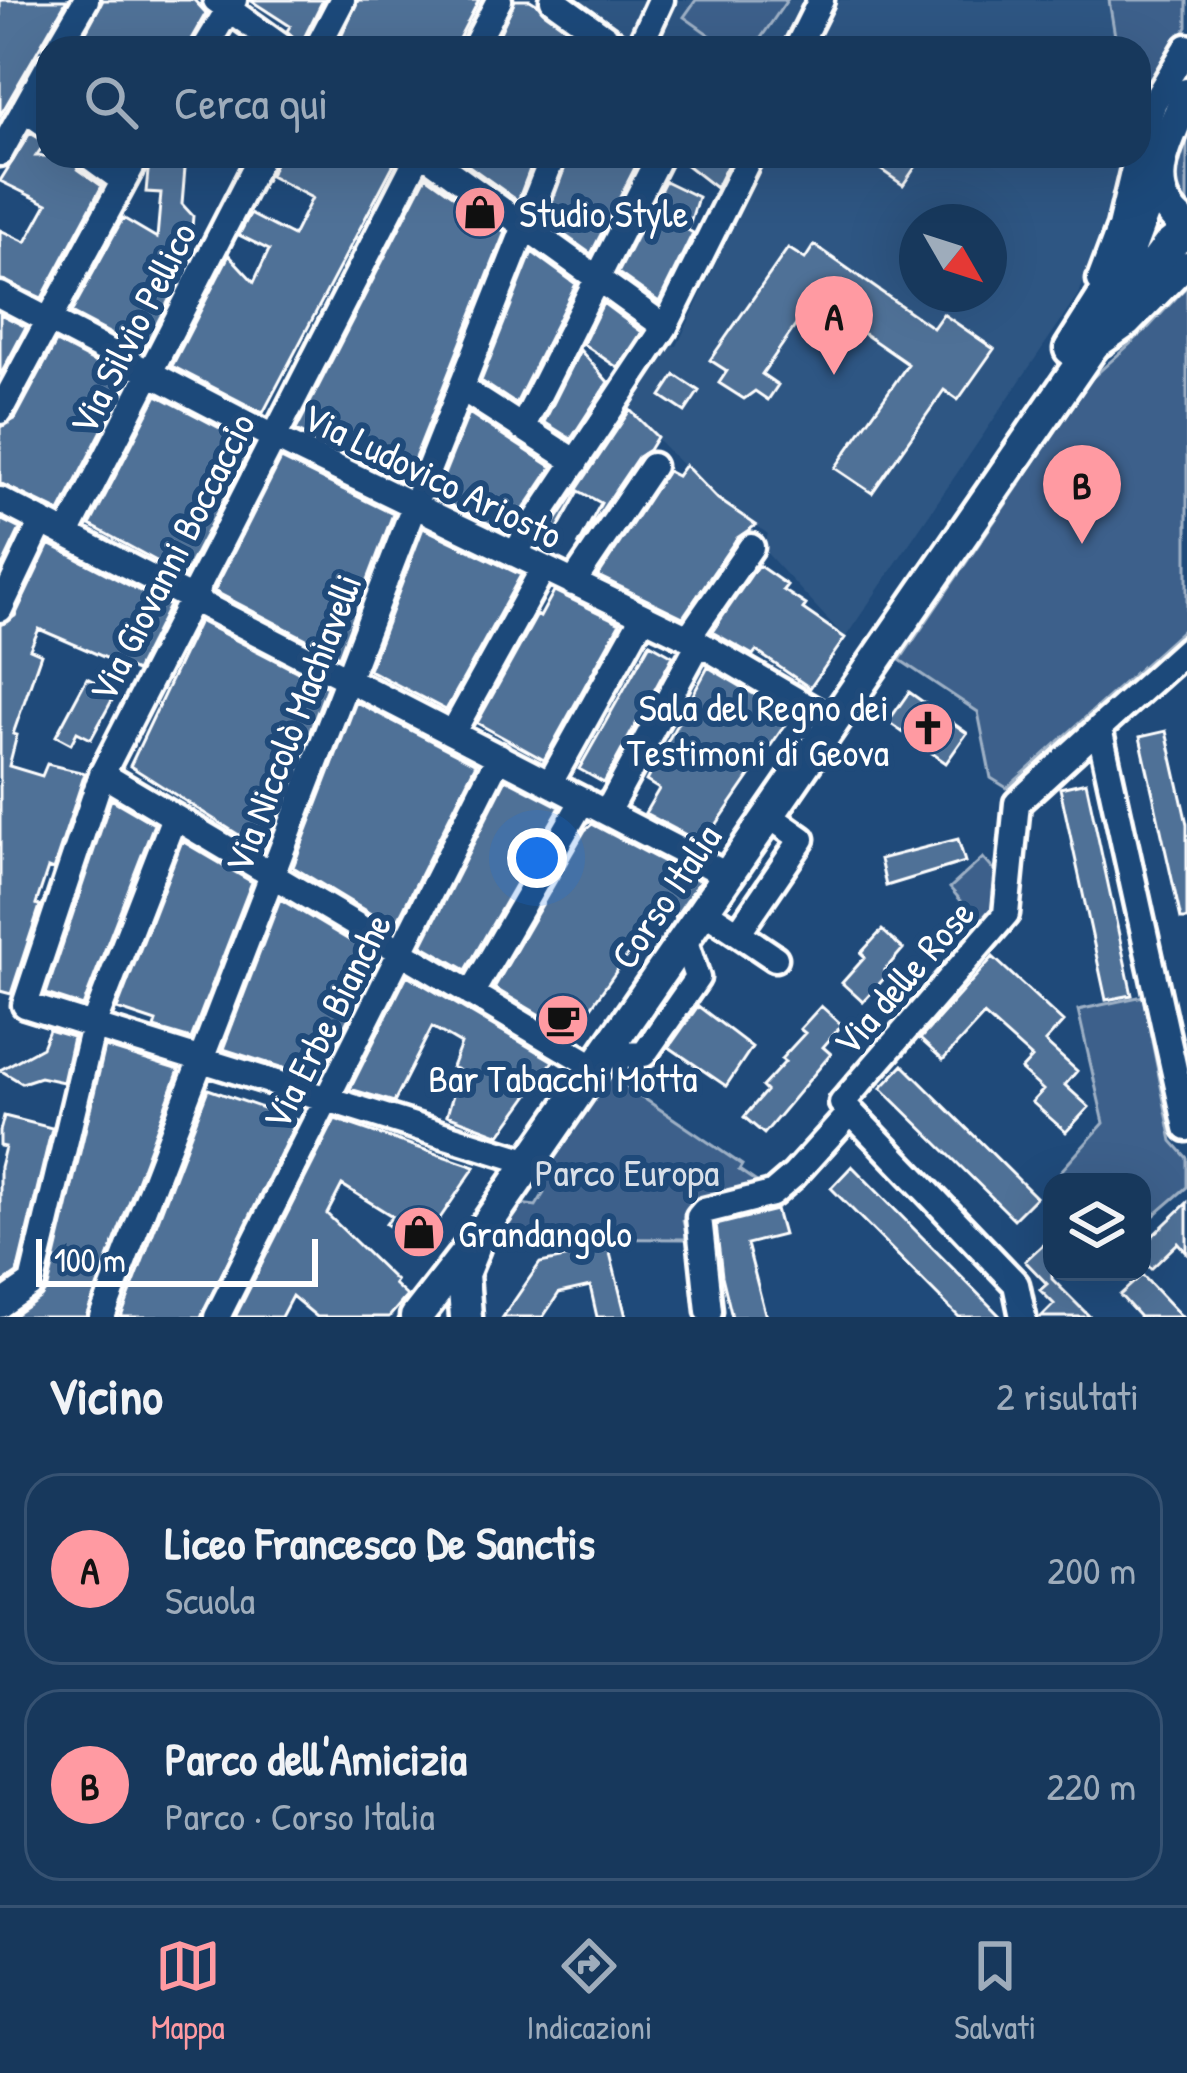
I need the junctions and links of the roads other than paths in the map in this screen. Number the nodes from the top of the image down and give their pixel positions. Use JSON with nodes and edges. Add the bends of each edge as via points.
{"nodes":[{"id":1,"x":86,"y":0,"type":"edge"},
{"id":2,"x":341,"y":0,"type":"edge"},
{"id":3,"x":499,"y":0,"type":"edge"},
{"id":4,"x":553,"y":0,"type":"edge"},
{"id":5,"x":662,"y":0,"type":"edge"},
{"id":6,"x":821,"y":0,"type":"edge"},
{"id":7,"x":226,"y":3,"type":"edge"},
{"id":8,"x":65,"y":36,"type":"edge"},
{"id":9,"x":211,"y":36,"type":"edge"},
{"id":10,"x":268,"y":36,"type":"edge"},
{"id":11,"x":323,"y":36,"type":"edge"},
{"id":12,"x":480,"y":36,"type":"edge"},
{"id":13,"x":597,"y":36,"type":"edge"},
{"id":14,"x":645,"y":36,"type":"edge"},
{"id":15,"x":803,"y":36,"type":"edge"},
{"id":16,"x":1187,"y":46,"type":"edge"},
{"id":17,"x":36,"y":88,"type":"edge"},
{"id":18,"x":1187,"y":94,"type":"edge"},
{"id":19,"x":24,"y":109,"type":"junction"},
{"id":20,"x":36,"y":118,"type":"edge"},
{"id":21,"x":1151,"y":119,"type":"edge"},
{"id":22,"x":1151,"y":149,"type":"edge"},
{"id":23,"x":0,"y":154,"type":"edge"},
{"id":24,"x":106,"y":168,"type":"edge"},
{"id":25,"x":130,"y":168,"type":"edge"},
{"id":26,"x":255,"y":168,"type":"edge"},
{"id":27,"x":412,"y":168,"type":"edge"},
{"id":28,"x":444,"y":168,"type":"edge"},
{"id":29,"x":548,"y":168,"type":"edge"},
{"id":30,"x":653,"y":168,"type":"edge"},
{"id":31,"x":744,"y":168,"type":"edge"},
{"id":32,"x":1142,"y":168,"type":"edge"},
{"id":33,"x":1148,"y":168,"type":"edge"},
{"id":34,"x":122,"y":180,"type":"junction"},
{"id":35,"x":526,"y":226,"type":"junction"},
{"id":36,"x":1187,"y":229,"type":"edge"},
{"id":37,"x":1187,"y":264,"type":"edge"},
{"id":38,"x":597,"y":278,"type":"junction"},
{"id":39,"x":0,"y":296,"type":"edge"},
{"id":40,"x":47,"y":320,"type":"junction"},
{"id":41,"x":665,"y":327,"type":"junction"},
{"id":42,"x":1084,"y":341,"type":"junction"},
{"id":43,"x":150,"y":373,"type":"junction"},
{"id":44,"x":461,"y":388,"type":"junction"},
{"id":45,"x":0,"y":411,"type":"edge"},
{"id":46,"x":522,"y":428,"type":"junction"},
{"id":47,"x":273,"y":437,"type":"junction"},
{"id":48,"x":575,"y":462,"type":"junction"},
{"id":49,"x":652,"y":466,"type":"dead end"},
{"id":50,"x":0,"y":500,"type":"edge"},
{"id":51,"x":414,"y":506,"type":"junction"},
{"id":52,"x":42,"y":521,"type":"junction"},
{"id":53,"x":67,"y":534,"type":"junction"},
{"id":54,"x":751,"y":547,"type":"dead end"},
{"id":55,"x":514,"y":554,"type":"junction"},
{"id":56,"x":543,"y":568,"type":"junction"},
{"id":57,"x":573,"y":583,"type":"junction"},
{"id":58,"x":190,"y":596,"type":"junction"},
{"id":59,"x":0,"y":609,"type":"edge"},
{"id":60,"x":643,"y":616,"type":"junction"},
{"id":61,"x":693,"y":641,"type":"junction"},
{"id":62,"x":1187,"y":649,"type":"edge"},
{"id":63,"x":349,"y":678,"type":"junction"},
{"id":64,"x":832,"y":721,"type":"junction"},
{"id":65,"x":1099,"y":728,"type":"junction"},
{"id":66,"x":453,"y":732,"type":"junction"},
{"id":67,"x":500,"y":756,"type":"junction"},
{"id":68,"x":102,"y":774,"type":"junction"},
{"id":69,"x":550,"y":783,"type":"junction"},
{"id":70,"x":583,"y":800,"type":"junction"},
{"id":71,"x":607,"y":812,"type":"junction"},
{"id":72,"x":768,"y":815,"type":"junction"},
{"id":73,"x":174,"y":817,"type":"junction"},
{"id":74,"x":727,"y":874,"type":"junction"},
{"id":75,"x":272,"y":875,"type":"junction"},
{"id":76,"x":703,"y":910,"type":"junction"},
{"id":77,"x":737,"y":933,"type":"junction"},
{"id":78,"x":401,"y":952,"type":"junction"},
{"id":79,"x":775,"y":958,"type":"dead end"},
{"id":80,"x":471,"y":994,"type":"junction"},
{"id":81,"x":93,"y":1026,"type":"junction"},
{"id":82,"x":201,"y":1060,"type":"junction"},
{"id":83,"x":599,"y":1061,"type":"junction"},
{"id":84,"x":327,"y":1099,"type":"junction"},
{"id":85,"x":851,"y":1112,"type":"junction"},
{"id":86,"x":1187,"y":1128,"type":"edge"},
{"id":87,"x":530,"y":1162,"type":"junction"},
{"id":88,"x":479,"y":1236,"type":"junction"},
{"id":89,"x":0,"y":1305,"type":"edge"},
{"id":90,"x":1018,"y":1313,"type":"edge"},
{"id":91,"x":702,"y":1315,"type":"edge"},
{"id":92,"x":102,"y":1317,"type":"edge"},
{"id":93,"x":217,"y":1317,"type":"edge"},
{"id":94,"x":417,"y":1317,"type":"edge"},
{"id":95,"x":462,"y":1317,"type":"edge"}],
"edges":[{"from":1,"to":8,"type":"street"},
{"from":2,"to":11,"type":"street"},
{"from":3,"to":12,"type":"street"},
{"from":4,"to":13,"type":"street"},
{"from":5,"to":14,"type":"street"},
{"from":6,"to":15,"type":"street"},
{"from":7,"to":9,"type":"street"},
{"from":7,"to":10,"type":"street"},
{"from":16,"to":21,"type":"street"},
{"from":17,"to":19,"type":"street"},
{"from":18,"to":22,"type":"main road"},
{"from":19,"to":20,"type":"street"},
{"from":19,"to":23,"type":"street"},
{"from":24,"to":34,"type":"street"},
{"from":25,"to":34,"type":"street"},
{"from":26,"to":43,"type":"street","name":"Via Silvio Pellico"},
{"from":27,"to":47,"type":"street","name":"Via Giovanni Boccaccio"},
{"from":28,"to":35,"type":"street"},
{"from":29,"to":35,"type":"street","name":"Via Niccolò Machiavelli"},
{"from":30,"to":38,"type":"street"},
{"from":31,"to":41,"type":"street"},
{"from":32,"to":42,"type":"main road","via":[[1124,264]]},
{"from":33,"to":36,"type":"main road","via":[[1166,208]]},
{"from":34,"to":40,"type":"street"},
{"from":35,"to":38,"type":"street"},
{"from":35,"to":44,"type":"street","name":"Via Niccolò Machiavelli"},
{"from":36,"to":42,"type":"main road"},
{"from":37,"to":42,"type":"street","via":[[1129,324]]},
{"from":38,"to":41,"type":"street"},
{"from":38,"to":46,"type":"street"},
{"from":39,"to":40,"type":"street","name":"Via Ludovico Ariosto"},
{"from":40,"to":43,"type":"street","name":"Via Ludovico Ariosto"},
{"from":40,"to":45,"type":"street"},
{"from":41,"to":48,"type":"street"},
{"from":42,"to":64,"type":"main road","name":"Corso Italia"},
{"from":43,"to":47,"type":"street","name":"Via Ludovico Ariosto"},
{"from":43,"to":53,"type":"street","name":"Via Silvio Pellico"},
{"from":44,"to":46,"type":"street"},
{"from":44,"to":51,"type":"street","name":"Via Niccolò Machiavelli"},
{"from":46,"to":48,"type":"street"},
{"from":47,"to":51,"type":"street","name":"Via Ludovico Ariosto"},
{"from":47,"to":58,"type":"street","name":"Via Giovanni Boccaccio"},
{"from":48,"to":55,"type":"street"},
{"from":49,"to":57,"type":"street"},
{"from":50,"to":52,"type":"street"},
{"from":51,"to":55,"type":"street","name":"Via Ludovico Ariosto"},
{"from":51,"to":63,"type":"street","name":"Via Niccolò Machiavelli"},
{"from":52,"to":53,"type":"street"},
{"from":52,"to":59,"type":"street"},
{"from":53,"to":58,"type":"street"},
{"from":54,"to":61,"type":"street"},
{"from":55,"to":56,"type":"street","name":"Via Ludovico Ariosto"},
{"from":56,"to":57,"type":"street","name":"Via Ludovico Ariosto"},
{"from":56,"to":66,"type":"street"},
{"from":57,"to":60,"type":"street","name":"Via Ludovico Ariosto"},
{"from":58,"to":63,"type":"street"},
{"from":58,"to":68,"type":"street","name":"Via Giovanni Boccaccio"},
{"from":60,"to":61,"type":"street","name":"Via Ludovico Ariosto"},
{"from":60,"to":69,"type":"street"},
{"from":61,"to":64,"type":"street","name":"Via Ludovico Ariosto"},
{"from":61,"to":71,"type":"street"},
{"from":62,"to":65,"type":"street"},
{"from":63,"to":66,"type":"street"},
{"from":63,"to":75,"type":"street","name":"Via Niccolò Machiavelli"},
{"from":64,"to":72,"type":"main road","name":"Corso Italia"},
{"from":65,"to":85,"type":"street","name":"Via delle Rose","via":[[1017,803],[1006,914],[842,1102]]},
{"from":65,"to":86,"type":"street"},
{"from":66,"to":67,"type":"street"},
{"from":67,"to":69,"type":"street"},
{"from":67,"to":78,"type":"street","name":"Via Erbe Bianche"},
{"from":68,"to":73,"type":"street"},
{"from":68,"to":81,"type":"street","name":"Via Giovanni Boccaccio","via":[[25,1005]]},
{"from":69,"to":70,"type":"street"},
{"from":70,"to":71,"type":"street"},
{"from":70,"to":80,"type":"street"},
{"from":71,"to":74,"type":"street"},
{"from":72,"to":74,"type":"main road","name":"Corso Italia"},
{"from":72,"to":77,"type":"street","via":[[802,839]]},
{"from":73,"to":75,"type":"street"},
{"from":73,"to":81,"type":"street"},
{"from":74,"to":76,"type":"main road","name":"Corso Italia"},
{"from":75,"to":78,"type":"street"},
{"from":75,"to":82,"type":"street","name":"Via Niccolò Machiavelli"},
{"from":76,"to":77,"type":"street"},
{"from":76,"to":83,"type":"main road","name":"Corso Italia"},
{"from":77,"to":79,"type":"street"},
{"from":78,"to":80,"type":"street"},
{"from":78,"to":84,"type":"street","name":"Via Erbe Bianche"},
{"from":80,"to":83,"type":"street"},
{"from":81,"to":82,"type":"street"},
{"from":81,"to":89,"type":"street","via":[[32,1282]]},
{"from":82,"to":84,"type":"street"},
{"from":82,"to":92,"type":"street","name":"Via Niccolò Machiavelli"},
{"from":83,"to":87,"type":"main road","name":"Corso Italia"},
{"from":84,"to":87,"type":"street"},
{"from":84,"to":93,"type":"street","name":"Via Erbe Bianche"},
{"from":85,"to":90,"type":"street","name":"Via delle Rose","via":[[1016,1284]]},
{"from":85,"to":91,"type":"street","via":[[772,1194],[699,1217]]},
{"from":87,"to":88,"type":"main road","name":"Corso Italia"},
{"from":88,"to":94,"type":"main road","name":"Corso Italia"},
{"from":88,"to":95,"type":"main road","via":[[463,1274]]},
{"from":94,"to":95,"type":"main road","via":[[442,1310]]}]}
